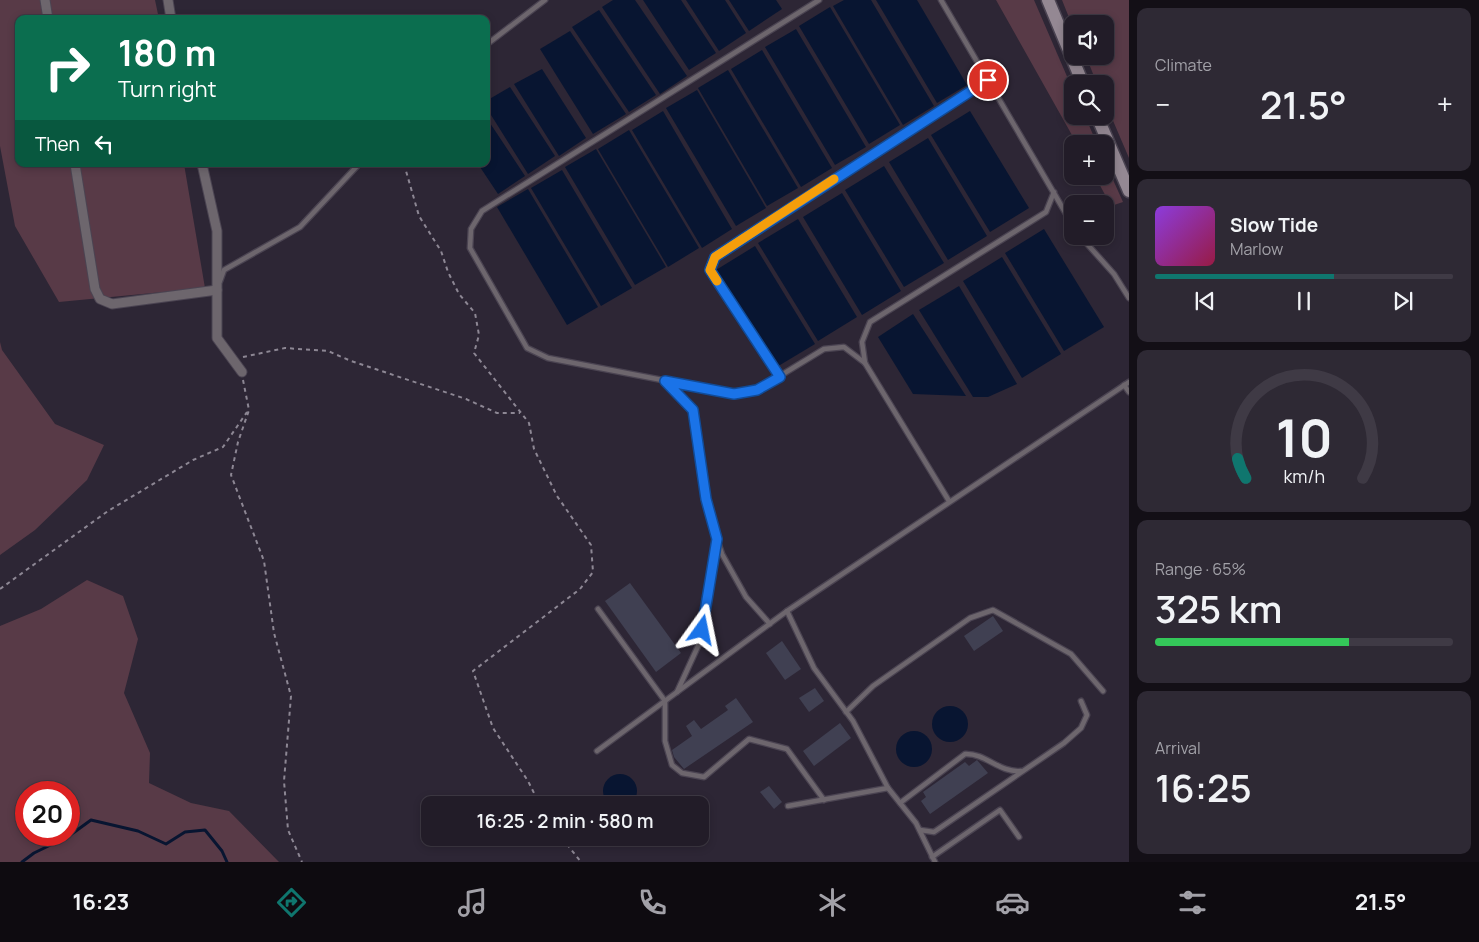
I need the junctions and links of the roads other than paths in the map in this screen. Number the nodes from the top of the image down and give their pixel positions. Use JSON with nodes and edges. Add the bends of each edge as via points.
{"nodes":[{"id":1,"x":45,"y":0,"type":"edge"},
{"id":2,"x":168,"y":0,"type":"edge"},
{"id":3,"x":545,"y":0,"type":"edge"},
{"id":4,"x":819,"y":0,"type":"edge"},
{"id":5,"x":942,"y":0,"type":"edge"},
{"id":6,"x":1048,"y":0,"type":"edge"},
{"id":7,"x":47,"y":15,"type":"edge"},
{"id":8,"x":170,"y":15,"type":"edge"},
{"id":9,"x":490,"y":42,"type":"edge"},
{"id":10,"x":1079,"y":75,"type":"edge"},
{"id":11,"x":988,"y":80,"type":"junction"},
{"id":12,"x":1101,"y":125,"type":"edge"},
{"id":13,"x":75,"y":167,"type":"edge"},
{"id":14,"x":203,"y":167,"type":"edge"},
{"id":15,"x":356,"y":167,"type":"edge"},
{"id":16,"x":1129,"y":191,"type":"edge"},
{"id":17,"x":1054,"y":192,"type":"junction"},
{"id":18,"x":1064,"y":210,"type":"edge"},
{"id":19,"x":1088,"y":245,"type":"edge"},
{"id":20,"x":217,"y":290,"type":"junction"},
{"id":21,"x":1129,"y":298,"type":"edge"},
{"id":22,"x":865,"y":364,"type":"junction"},
{"id":23,"x":242,"y":372,"type":"road end"},
{"id":24,"x":780,"y":377,"type":"junction"},
{"id":25,"x":665,"y":381,"type":"junction"},
{"id":26,"x":1129,"y":382,"type":"edge"},
{"id":27,"x":1124,"y":385,"type":"junction"},
{"id":28,"x":1129,"y":392,"type":"edge"},
{"id":29,"x":949,"y":501,"type":"junction"},
{"id":30,"x":717,"y":539,"type":"junction"},
{"id":31,"x":598,"y":609,"type":"dead end"},
{"id":32,"x":787,"y":611,"type":"junction"},
{"id":33,"x":770,"y":624,"type":"junction"},
{"id":34,"x":1103,"y":691,"type":"dead end"},
{"id":35,"x":677,"y":692,"type":"junction"},
{"id":36,"x":665,"y":701,"type":"junction"},
{"id":37,"x":1081,"y":701,"type":"dead end"},
{"id":38,"x":846,"y":712,"type":"junction"},
{"id":39,"x":597,"y":752,"type":"dead end"},
{"id":40,"x":1023,"y":771,"type":"junction"},
{"id":41,"x":888,"y":788,"type":"junction"},
{"id":42,"x":824,"y":800,"type":"junction"},
{"id":43,"x":900,"y":803,"type":"junction"},
{"id":44,"x":788,"y":806,"type":"dead end"},
{"id":45,"x":920,"y":830,"type":"junction"},
{"id":46,"x":1019,"y":837,"type":"dead end"},
{"id":47,"x":933,"y":859,"type":"edge"}],
"edges":[{"from":1,"to":7,"type":"street"},
{"from":2,"to":8,"type":"street"},
{"from":3,"to":9,"type":"lane"},
{"from":4,"to":25,"type":"lane","via":[[482,211],[471,228],[470,248],[527,348],[548,358]]},
{"from":5,"to":11,"type":"lane"},
{"from":6,"to":10,"type":"main road"},
{"from":11,"to":17,"type":"lane"},
{"from":11,"to":24,"type":"lane","via":[[715,257],[710,270]]},
{"from":12,"to":16,"type":"main road"},
{"from":13,"to":20,"type":"street","via":[[95,289],[100,299],[112,304]]},
{"from":14,"to":20,"type":"street","via":[[217,231]]},
{"from":15,"to":20,"type":"lane","via":[[300,227],[224,270]]},
{"from":17,"to":18,"type":"lane"},
{"from":17,"to":22,"type":"lane","via":[[1046,212],[870,322],[862,342]]},
{"from":19,"to":21,"type":"lane","via":[[1114,274]]},
{"from":20,"to":23,"type":"street","via":[[217,338]]},
{"from":22,"to":24,"type":"lane","via":[[844,347],[824,349]]},
{"from":22,"to":29,"type":"lane"},
{"from":24,"to":25,"type":"lane","via":[[757,390],[734,394]]},
{"from":25,"to":30,"type":"lane","via":[[693,410],[706,499]]},
{"from":26,"to":27,"type":"lane"},
{"from":27,"to":28,"type":"lane"},
{"from":27,"to":29,"type":"lane"},
{"from":29,"to":32,"type":"lane"},
{"from":30,"to":33,"type":"lane","via":[[746,597]]},
{"from":30,"to":35,"type":"lane","via":[[699,644]]},
{"from":31,"to":36,"type":"lane"},
{"from":32,"to":33,"type":"lane"},
{"from":32,"to":38,"type":"lane","via":[[814,668]]},
{"from":33,"to":35,"type":"lane"},
{"from":34,"to":38,"type":"lane","via":[[1071,654],[993,610],[970,618],[873,686]]},
{"from":35,"to":36,"type":"lane"},
{"from":36,"to":39,"type":"lane"},
{"from":36,"to":42,"type":"lane","via":[[665,741],[672,765],[682,773],[704,777],[749,739],[787,749]]},
{"from":37,"to":40,"type":"lane","via":[[1087,715],[1081,728]]},
{"from":38,"to":41,"type":"lane"},
{"from":40,"to":43,"type":"lane","via":[[998,767],[976,753],[965,754]]},
{"from":40,"to":45,"type":"lane","via":[[934,832]]},
{"from":41,"to":42,"type":"lane"},
{"from":41,"to":43,"type":"lane"},
{"from":42,"to":44,"type":"lane"},
{"from":43,"to":45,"type":"lane"},
{"from":45,"to":47,"type":"lane"},
{"from":46,"to":47,"type":"lane","via":[[1000,810]]}]}
